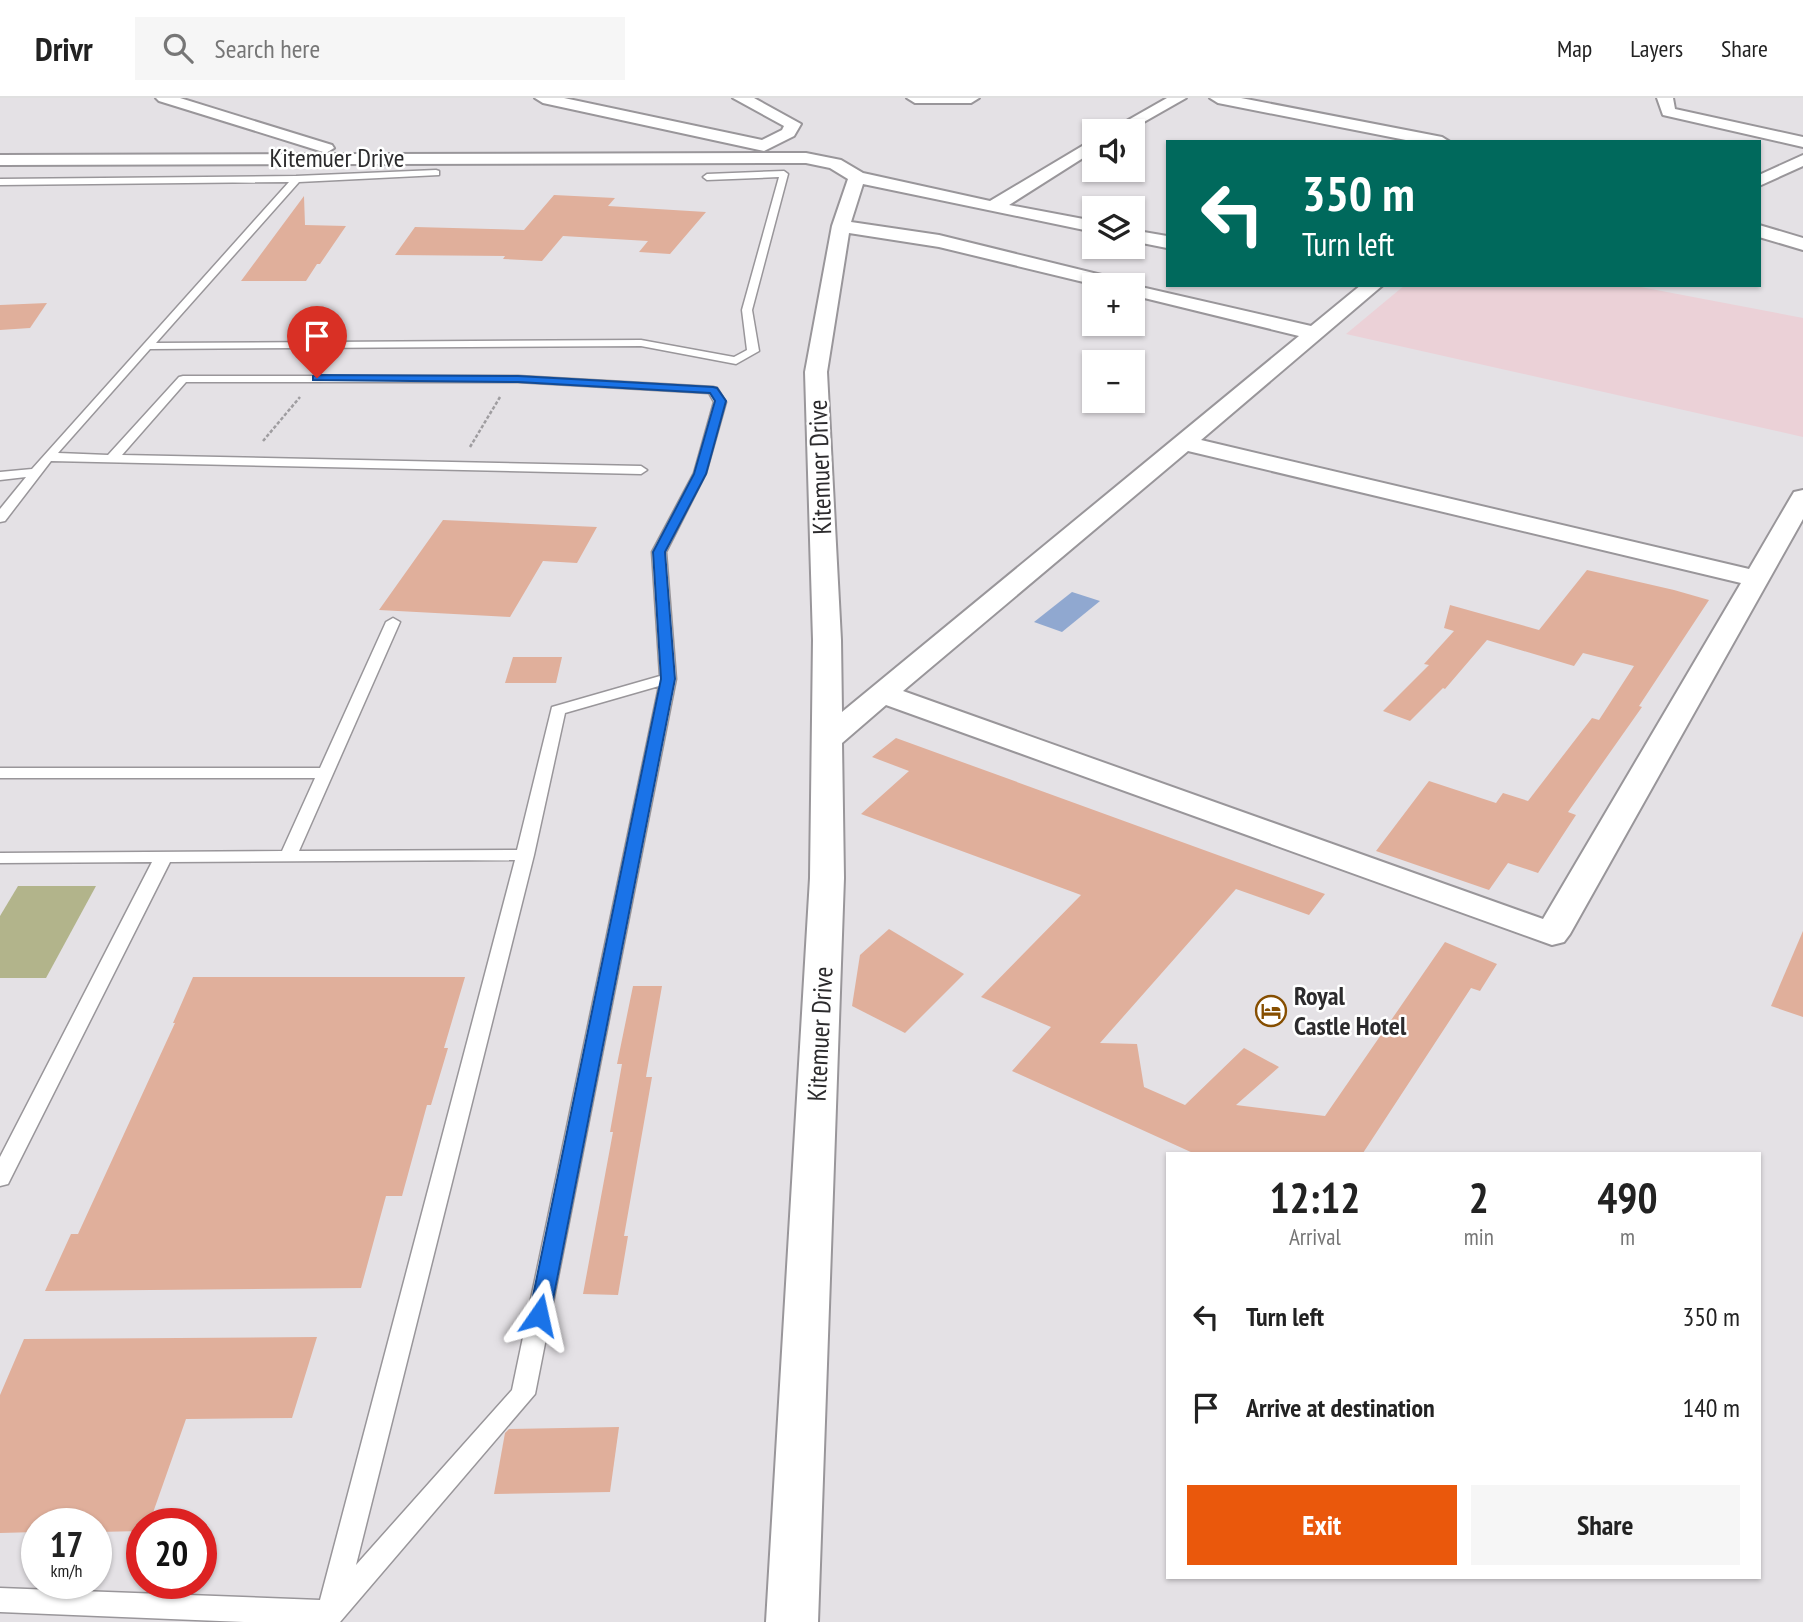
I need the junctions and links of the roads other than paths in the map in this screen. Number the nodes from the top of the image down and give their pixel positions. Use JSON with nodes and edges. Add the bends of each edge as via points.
{"nodes":[{"id":1,"x":164,"y":98,"type":"edge"},
{"id":2,"x":543,"y":98,"type":"edge"},
{"id":3,"x":741,"y":98,"type":"edge"},
{"id":4,"x":915,"y":98,"type":"edge"},
{"id":5,"x":971,"y":98,"type":"edge"},
{"id":6,"x":1178,"y":98,"type":"edge"},
{"id":7,"x":1219,"y":98,"type":"edge"},
{"id":8,"x":1665,"y":98,"type":"edge"},
{"id":9,"x":1139,"y":119,"type":"edge"},
{"id":10,"x":1432,"y":140,"type":"edge"},
{"id":11,"x":1803,"y":142,"type":"edge"},
{"id":12,"x":764,"y":146,"type":"junction"},
{"id":13,"x":1082,"y":152,"type":"edge"},
{"id":14,"x":355,"y":158,"type":"junction"},
{"id":15,"x":806,"y":158,"type":"junction"},
{"id":16,"x":0,"y":160,"type":"edge"},
{"id":17,"x":1803,"y":160,"type":"edge"},
{"id":18,"x":436,"y":173,"type":"dead end"},
{"id":19,"x":707,"y":177,"type":"dead end"},
{"id":20,"x":857,"y":177,"type":"junction"},
{"id":21,"x":296,"y":179,"type":"junction"},
{"id":22,"x":1761,"y":180,"type":"edge"},
{"id":23,"x":0,"y":182,"type":"edge"},
{"id":24,"x":993,"y":208,"type":"junction"},
{"id":25,"x":841,"y":226,"type":"junction"},
{"id":26,"x":1082,"y":226,"type":"edge"},
{"id":27,"x":1761,"y":232,"type":"edge"},
{"id":28,"x":1145,"y":238,"type":"edge"},
{"id":29,"x":1166,"y":242,"type":"edge"},
{"id":30,"x":1803,"y":244,"type":"edge"},
{"id":31,"x":1082,"y":276,"type":"edge"},
{"id":32,"x":1370,"y":287,"type":"edge"},
{"id":33,"x":1145,"y":292,"type":"edge"},
{"id":34,"x":1313,"y":332,"type":"junction"},
{"id":35,"x":148,"y":346,"type":"junction"},
{"id":36,"x":1186,"y":443,"type":"junction"},
{"id":37,"x":48,"y":457,"type":"junction"},
{"id":38,"x":112,"y":458,"type":"junction"},
{"id":39,"x":641,"y":470,"type":"dead end"},
{"id":40,"x":37,"y":472,"type":"junction"},
{"id":41,"x":0,"y":476,"type":"edge"},
{"id":42,"x":1803,"y":498,"type":"edge"},
{"id":43,"x":0,"y":518,"type":"edge"},
{"id":44,"x":1755,"y":578,"type":"junction"},
{"id":45,"x":393,"y":622,"type":"dead end"},
{"id":46,"x":668,"y":679,"type":"junction"},
{"id":47,"x":880,"y":693,"type":"junction"},
{"id":48,"x":828,"y":739,"type":"junction"},
{"id":49,"x":0,"y":773,"type":"edge"},
{"id":50,"x":326,"y":773,"type":"junction"},
{"id":51,"x":525,"y":855,"type":"junction"},
{"id":52,"x":164,"y":857,"type":"junction"},
{"id":53,"x":288,"y":857,"type":"junction"},
{"id":54,"x":0,"y":859,"type":"edge"},
{"id":55,"x":0,"y":1178,"type":"edge"},
{"id":56,"x":0,"y":1600,"type":"edge"},
{"id":57,"x":330,"y":1613,"type":"junction"},
{"id":58,"x":792,"y":1622,"type":"edge"}],
"edges":[{"from":1,"to":14,"type":"street"},
{"from":2,"to":12,"type":"street"},
{"from":3,"to":12,"type":"street","via":[[793,124],[788,133]]},
{"from":4,"to":5,"type":"street"},
{"from":6,"to":9,"type":"street"},
{"from":7,"to":10,"type":"street"},
{"from":8,"to":11,"type":"street","via":[[1668,112]]},
{"from":12,"to":15,"type":"street"},
{"from":13,"to":24,"type":"street"},
{"from":14,"to":15,"type":"street","name":"Kitemuer Drive"},
{"from":14,"to":16,"type":"street","name":"Kitemuer Drive"},
{"from":15,"to":20,"type":"street","name":"Kitemuer Drive","via":[[835,164]]},
{"from":17,"to":22,"type":"street"},
{"from":18,"to":21,"type":"lane"},
{"from":19,"to":35,"type":"lane","via":[[784,174],[747,310],[753,351],[736,361],[641,343]]},
{"from":20,"to":24,"type":"street"},
{"from":20,"to":25,"type":"street","name":"Kitemuer Drive"},
{"from":21,"to":23,"type":"lane"},
{"from":21,"to":35,"type":"lane"},
{"from":24,"to":26,"type":"street"},
{"from":25,"to":31,"type":"street","via":[[939,242]]},
{"from":25,"to":48,"type":"street","name":"Kitemuer Drive","via":[[816,372]]},
{"from":27,"to":30,"type":"street"},
{"from":28,"to":29,"type":"street"},
{"from":32,"to":34,"type":"street"},
{"from":33,"to":34,"type":"street"},
{"from":34,"to":36,"type":"street"},
{"from":35,"to":37,"type":"lane"},
{"from":36,"to":44,"type":"street"},
{"from":36,"to":47,"type":"street"},
{"from":37,"to":38,"type":"lane"},
{"from":37,"to":40,"type":"lane"},
{"from":38,"to":39,"type":"lane"},
{"from":38,"to":46,"type":"lane","via":[[183,379],[512,379],[713,390],[720,401],[700,474],[659,552]]},
{"from":40,"to":41,"type":"lane"},
{"from":40,"to":43,"type":"lane"},
{"from":42,"to":44,"type":"street"},
{"from":44,"to":47,"type":"street","via":[[1552,934]]},
{"from":45,"to":50,"type":"lane"},
{"from":46,"to":51,"type":"lane","via":[[558,710]]},
{"from":46,"to":57,"type":"lane","via":[[523,1394]]},
{"from":47,"to":48,"type":"street"},
{"from":48,"to":58,"type":"street","name":"Kitemuer Drive","via":[[827,878]]},
{"from":49,"to":50,"type":"lane"},
{"from":50,"to":53,"type":"lane"},
{"from":51,"to":53,"type":"lane"},
{"from":51,"to":57,"type":"lane"},
{"from":52,"to":53,"type":"lane"},
{"from":52,"to":54,"type":"lane"},
{"from":52,"to":55,"type":"lane"},
{"from":56,"to":57,"type":"lane"}]}
